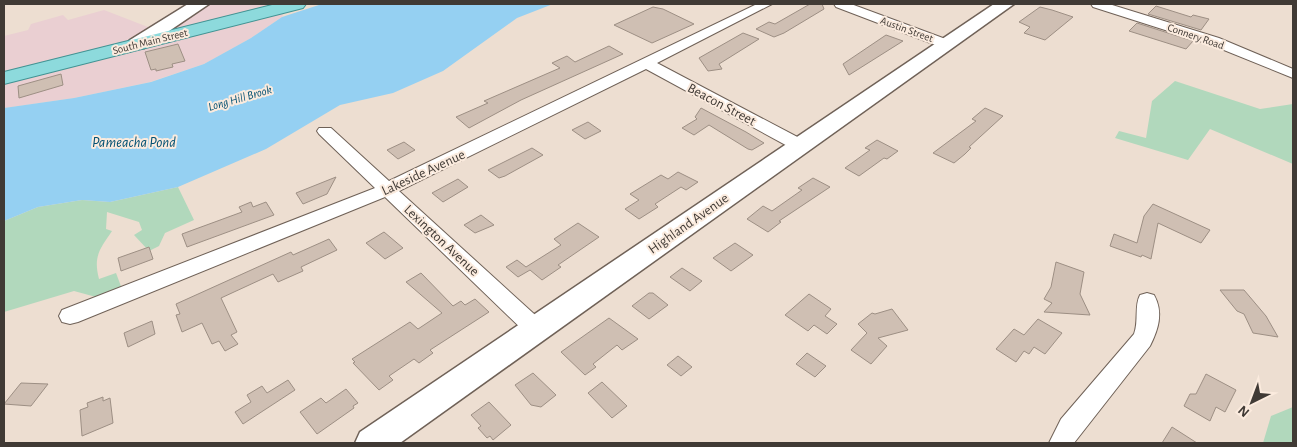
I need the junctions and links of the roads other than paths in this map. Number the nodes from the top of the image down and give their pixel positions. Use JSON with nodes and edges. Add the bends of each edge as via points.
{"nodes":[{"id":1,"x":200,"y":4,"type":"edge"},
{"id":2,"x":297,"y":4,"type":"edge"},
{"id":3,"x":766,"y":4,"type":"edge"},
{"id":4,"x":840,"y":4,"type":"edge"},
{"id":5,"x":1005,"y":4,"type":"edge"},
{"id":6,"x":1098,"y":4,"type":"edge"},
{"id":7,"x":137,"y":44,"type":"junction"},
{"id":8,"x":946,"y":44,"type":"junction"},
{"id":9,"x":646,"y":63,"type":"junction"},
{"id":10,"x":1293,"y":74,"type":"edge"},
{"id":11,"x":4,"y":78,"type":"edge"},
{"id":12,"x":325,"y":131,"type":"dead end"},
{"id":13,"x":799,"y":145,"type":"junction"},
{"id":14,"x":388,"y":189,"type":"junction"},
{"id":15,"x":1147,"y":301,"type":"dead end"},
{"id":16,"x":70,"y":316,"type":"dead end"},
{"id":17,"x":536,"y":329,"type":"junction"},
{"id":18,"x":1066,"y":435,"type":"edge"},
{"id":19,"x":372,"y":443,"type":"edge"}],
"edges":[{"from":1,"to":7,"type":"street"},
{"from":2,"to":7,"type":"main road","name":"South Main Street"},
{"from":3,"to":9,"type":"street","name":"Lakeside Avenue"},
{"from":4,"to":8,"type":"street","name":"Austin Street"},
{"from":5,"to":8,"type":"street","name":"Highland Avenue"},
{"from":6,"to":10,"type":"street","name":"Connery Road","via":[[1214,41]]},
{"from":7,"to":11,"type":"main road","name":"South Main Street"},
{"from":8,"to":13,"type":"street","name":"Highland Avenue"},
{"from":9,"to":13,"type":"street","name":"Beacon Street"},
{"from":9,"to":14,"type":"street","name":"Lakeside Avenue"},
{"from":12,"to":14,"type":"street","name":"Lexington Avenue"},
{"from":13,"to":17,"type":"street","name":"Highland Avenue"},
{"from":14,"to":16,"type":"street","name":"Lakeside Avenue"},
{"from":14,"to":17,"type":"street","name":"Lexington Avenue"},
{"from":15,"to":18,"type":"street","via":[[1150,316],[1142,340]]},
{"from":17,"to":19,"type":"street","name":"Highland Avenue"}]}
